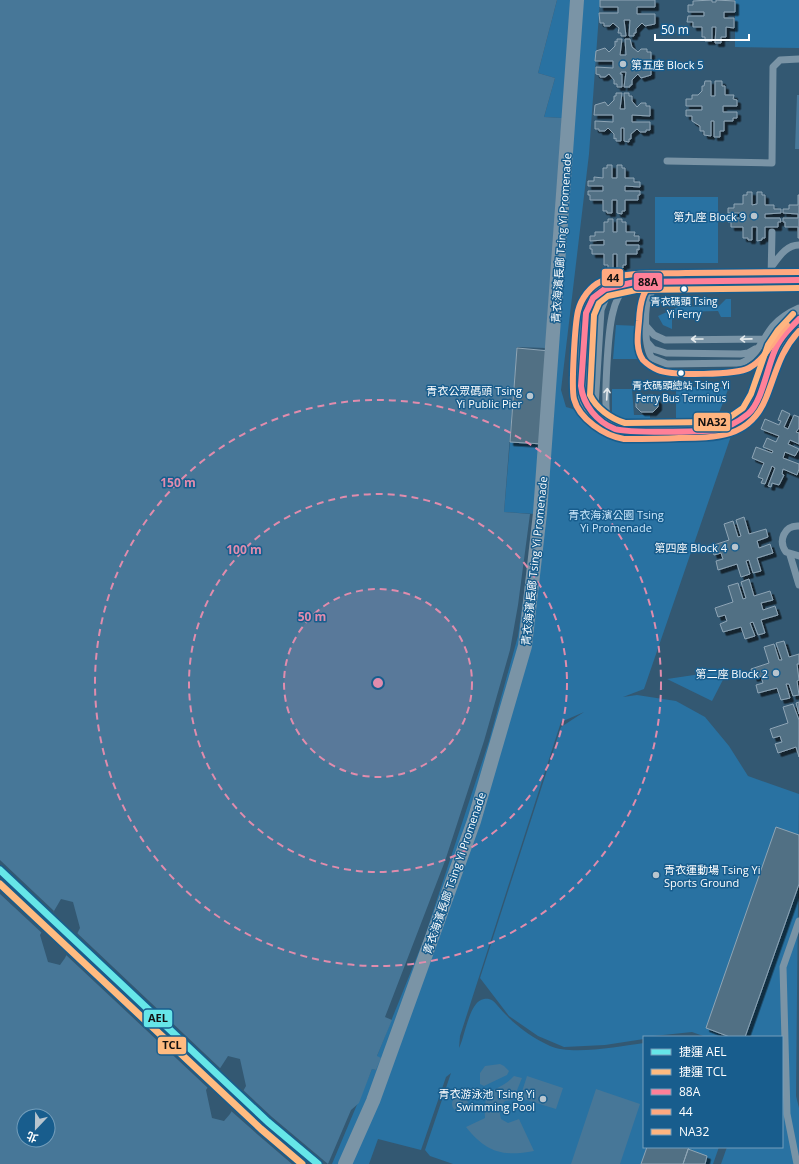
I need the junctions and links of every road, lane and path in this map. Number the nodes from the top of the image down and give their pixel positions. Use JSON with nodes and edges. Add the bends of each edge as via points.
{"nodes":[{"id":1,"x":577,"y":0,"type":"edge"},
{"id":2,"x":799,"y":59,"type":"edge"},
{"id":3,"x":667,"y":160,"type":"dead end"},
{"id":4,"x":772,"y":232,"type":"dead end"},
{"id":5,"x":799,"y":245,"type":"edge"},
{"id":6,"x":772,"y":273,"type":"junction"},
{"id":7,"x":799,"y":280,"type":"edge"},
{"id":8,"x":664,"y":282,"type":"junction"},
{"id":9,"x":628,"y":283,"type":"junction"},
{"id":10,"x":799,"y":308,"type":"edge"},
{"id":11,"x":799,"y":319,"type":"edge"},
{"id":12,"x":646,"y":326,"type":"junction"},
{"id":13,"x":764,"y":339,"type":"junction"},
{"id":14,"x":647,"y":342,"type":"junction"},
{"id":15,"x":758,"y":346,"type":"junction"},
{"id":16,"x":616,"y":429,"type":"junction"},
{"id":17,"x":799,"y":526,"type":"edge"},
{"id":18,"x":790,"y":555,"type":"junction"},
{"id":19,"x":799,"y":556,"type":"edge"},
{"id":20,"x":799,"y":585,"type":"edge"},
{"id":21,"x":799,"y":921,"type":"edge"},
{"id":22,"x":345,"y":1164,"type":"edge"},
{"id":23,"x":797,"y":1164,"type":"edge"}],
"edges":[{"from":1,"to":22,"type":"street","name":"青衣海濱長廊 Tsing Yi Promenade","via":[[540,513],[525,646],[474,821],[373,1101]]},
{"from":2,"to":3,"type":"lane","via":[[780,60],[773,67],[772,163]]},
{"from":4,"to":6,"type":"lane"},
{"from":5,"to":6,"type":"lane","via":[[783,251]]},
{"from":6,"to":7,"type":"street"},
{"from":6,"to":8,"type":"street"},
{"from":8,"to":9,"type":"street"},
{"from":8,"to":12,"type":"lane","via":[[656,287],[650,296]]},
{"from":16,"to":9,"type":"lane","one_way":true,"via":[[609,424],[606,407],[611,320],[618,298]]},
{"from":9,"to":16,"type":"street","via":[[599,292],[593,298],[586,314],[582,397],[586,406],[599,419]]},
{"from":10,"to":13,"type":"lane","via":[[774,325]]},
{"from":11,"to":16,"type":"street","via":[[775,349],[758,397],[749,413],[734,424],[715,430]]},
{"from":13,"to":12,"type":"lane","one_way":true,"via":[[665,340],[654,336]]},
{"from":12,"to":14,"type":"lane"},
{"from":13,"to":15,"type":"lane"},
{"from":14,"to":15,"type":"lane","via":[[652,349],[659,352],[675,354],[748,353]]},
{"from":14,"to":15,"type":"lane","via":[[648,353],[652,358],[667,364],[741,363],[750,358]]},
{"from":17,"to":18,"type":"lane","via":[[786,530],[782,539],[784,548]]},
{"from":18,"to":19,"type":"lane"},
{"from":18,"to":20,"type":"lane"},
{"from":21,"to":23,"type":"lane","via":[[783,967],[787,1114]]}]}
